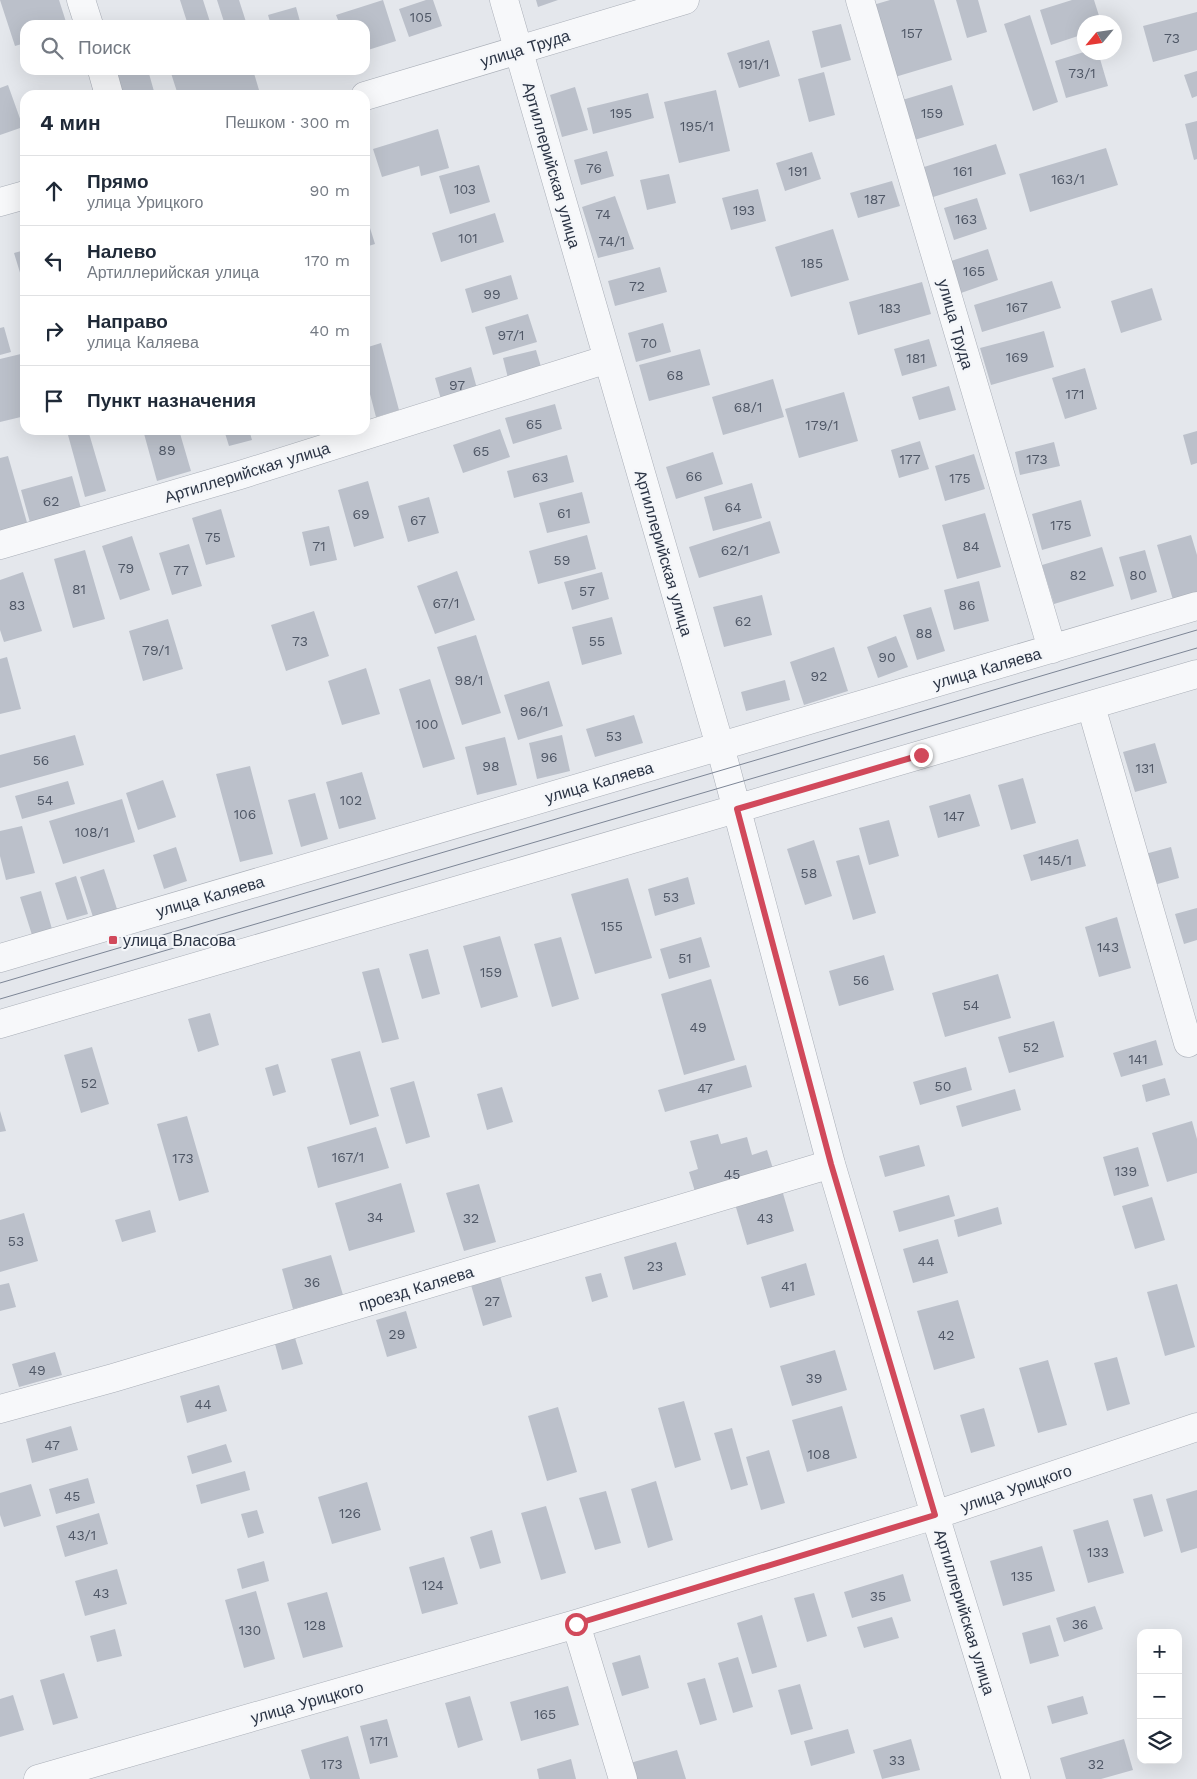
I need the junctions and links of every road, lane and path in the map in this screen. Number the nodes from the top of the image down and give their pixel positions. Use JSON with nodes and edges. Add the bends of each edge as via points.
{"nodes":[{"id":1,"x":81,"y":0,"type":"edge"},
{"id":2,"x":504,"y":0,"type":"edge"},
{"id":3,"x":685,"y":0,"type":"edge"},
{"id":4,"x":860,"y":0,"type":"edge"},
{"id":5,"x":87,"y":20,"type":"edge"},
{"id":6,"x":520,"y":50,"type":"junction"},
{"id":7,"x":103,"y":75,"type":"edge"},
{"id":8,"x":108,"y":90,"type":"edge"},
{"id":9,"x":370,"y":95,"type":"edge"},
{"id":10,"x":20,"y":196,"type":"edge"},
{"id":11,"x":0,"y":202,"type":"edge"},
{"id":12,"x":608,"y":360,"type":"junction"},
{"id":13,"x":370,"y":434,"type":"edge"},
{"id":14,"x":368,"y":435,"type":"edge"},
{"id":15,"x":0,"y":545,"type":"edge"},
{"id":16,"x":1197,"y":606,"type":"edge"},
{"id":17,"x":1052,"y":649,"type":"junction"},
{"id":18,"x":1197,"y":674,"type":"edge"},
{"id":19,"x":1091,"y":706,"type":"junction"},
{"id":20,"x":720,"y":746,"type":"junction"},
{"id":21,"x":737,"y":809,"type":"junction"},
{"id":22,"x":0,"y":958,"type":"edge"},
{"id":23,"x":0,"y":1024,"type":"edge"},
{"id":24,"x":1188,"y":1043,"type":"dead end"},
{"id":25,"x":831,"y":1164,"type":"junction"},
{"id":26,"x":0,"y":1409,"type":"edge"},
{"id":27,"x":1197,"y":1427,"type":"edge"},
{"id":28,"x":935,"y":1515,"type":"junction"},
{"id":29,"x":576,"y":1624,"type":"junction"},
{"id":30,"x":38,"y":1779,"type":"edge"},
{"id":31,"x":623,"y":1779,"type":"edge"},
{"id":32,"x":1016,"y":1779,"type":"edge"}],
"edges":[{"from":1,"to":5,"type":"street"},
{"from":2,"to":6,"type":"street","name":"Артиллерийская улица"},
{"from":3,"to":6,"type":"street","name":"улица Труда"},
{"from":4,"to":17,"type":"street","name":"улица Труда"},
{"from":6,"to":9,"type":"street","name":"улица Труда"},
{"from":6,"to":12,"type":"street","name":"Артиллерийская улица"},
{"from":7,"to":8,"type":"street"},
{"from":10,"to":11,"type":"street"},
{"from":12,"to":13,"type":"street","name":"Артиллерийская улица"},
{"from":12,"to":20,"type":"street","name":"Артиллерийская улица"},
{"from":14,"to":15,"type":"street","name":"Артиллерийская улица"},
{"from":16,"to":17,"type":"street","name":"улица Каляева"},
{"from":17,"to":20,"type":"street","name":"улица Каляева"},
{"from":18,"to":19,"type":"street"},
{"from":19,"to":21,"type":"street"},
{"from":19,"to":24,"type":"street"},
{"from":20,"to":21,"type":"street","name":"Артиллерийская улица"},
{"from":20,"to":22,"type":"street","name":"улица Каляева"},
{"from":21,"to":23,"type":"street"},
{"from":21,"to":25,"type":"street","name":"Артиллерийская улица"},
{"from":25,"to":26,"type":"street","name":"проезд Каляева"},
{"from":25,"to":28,"type":"street","name":"Артиллерийская улица"},
{"from":27,"to":28,"type":"street","name":"улица Урицкого"},
{"from":28,"to":29,"type":"street","name":"улица Урицкого"},
{"from":28,"to":32,"type":"street","name":"Артиллерийская улица"},
{"from":29,"to":30,"type":"street","name":"улица Урицкого"},
{"from":29,"to":31,"type":"street"}]}
